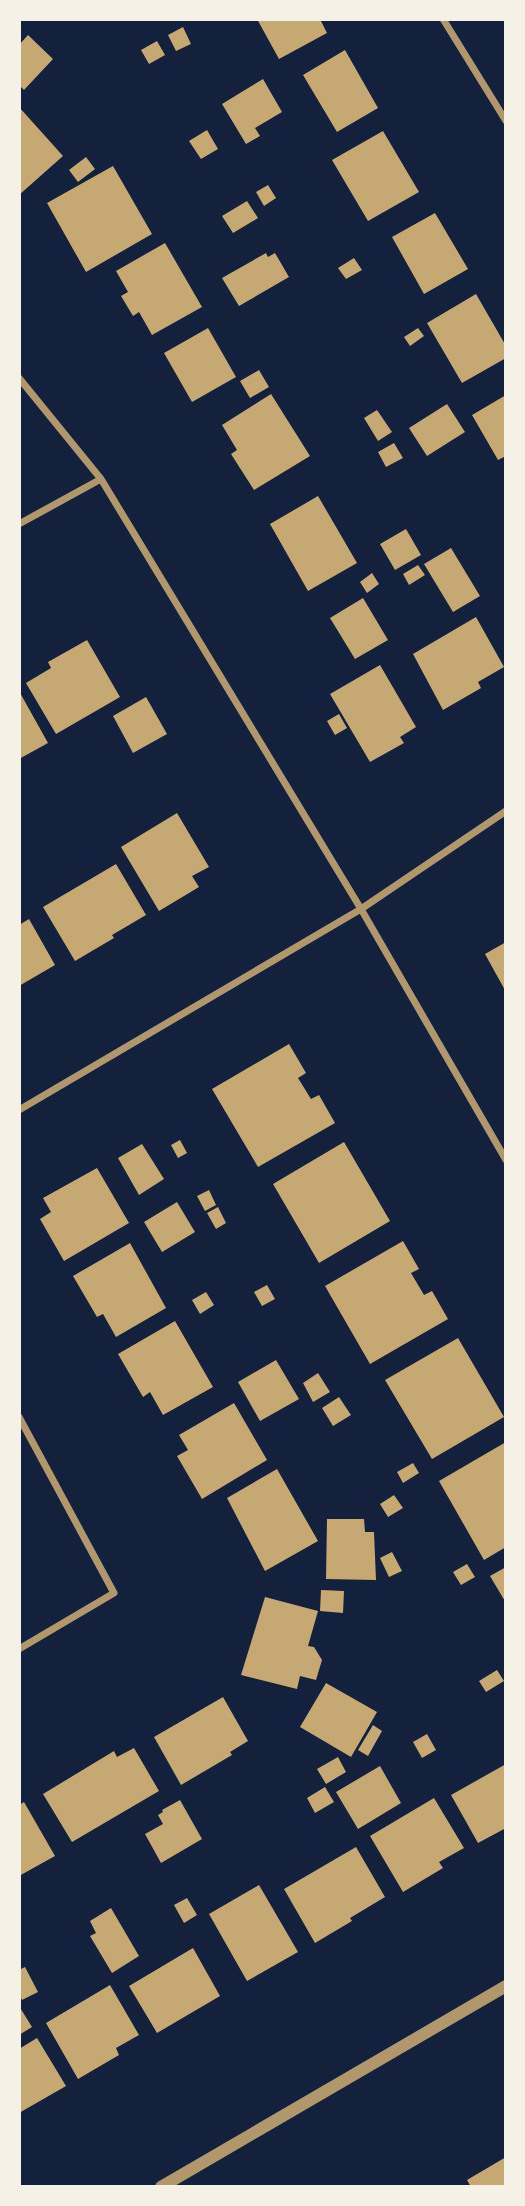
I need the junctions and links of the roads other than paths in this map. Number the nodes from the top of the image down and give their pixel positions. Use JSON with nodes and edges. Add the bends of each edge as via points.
{"nodes":[{"id":1,"x":443,"y":19,"type":"edge"},
{"id":2,"x":506,"y":121,"type":"edge"},
{"id":3,"x":19,"y":378,"type":"edge"},
{"id":4,"x":101,"y":479,"type":"junction"},
{"id":5,"x":19,"y":524,"type":"edge"},
{"id":6,"x":506,"y":811,"type":"edge"},
{"id":7,"x":361,"y":909,"type":"junction"},
{"id":8,"x":19,"y":1110,"type":"edge"},
{"id":9,"x":506,"y":1160,"type":"edge"},
{"id":10,"x":19,"y":1416,"type":"edge"},
{"id":11,"x":19,"y":1649,"type":"edge"},
{"id":12,"x":506,"y":1986,"type":"edge"},
{"id":13,"x":161,"y":2187,"type":"edge"}],
"edges":[{"from":1,"to":2,"type":"street"},
{"from":3,"to":4,"type":"street"},
{"from":4,"to":5,"type":"street"},
{"from":4,"to":7,"type":"street"},
{"from":6,"to":7,"type":"street"},
{"from":7,"to":8,"type":"street"},
{"from":7,"to":9,"type":"street"},
{"from":10,"to":11,"type":"street","via":[[114,1593]]},
{"from":12,"to":13,"type":"street"}]}
